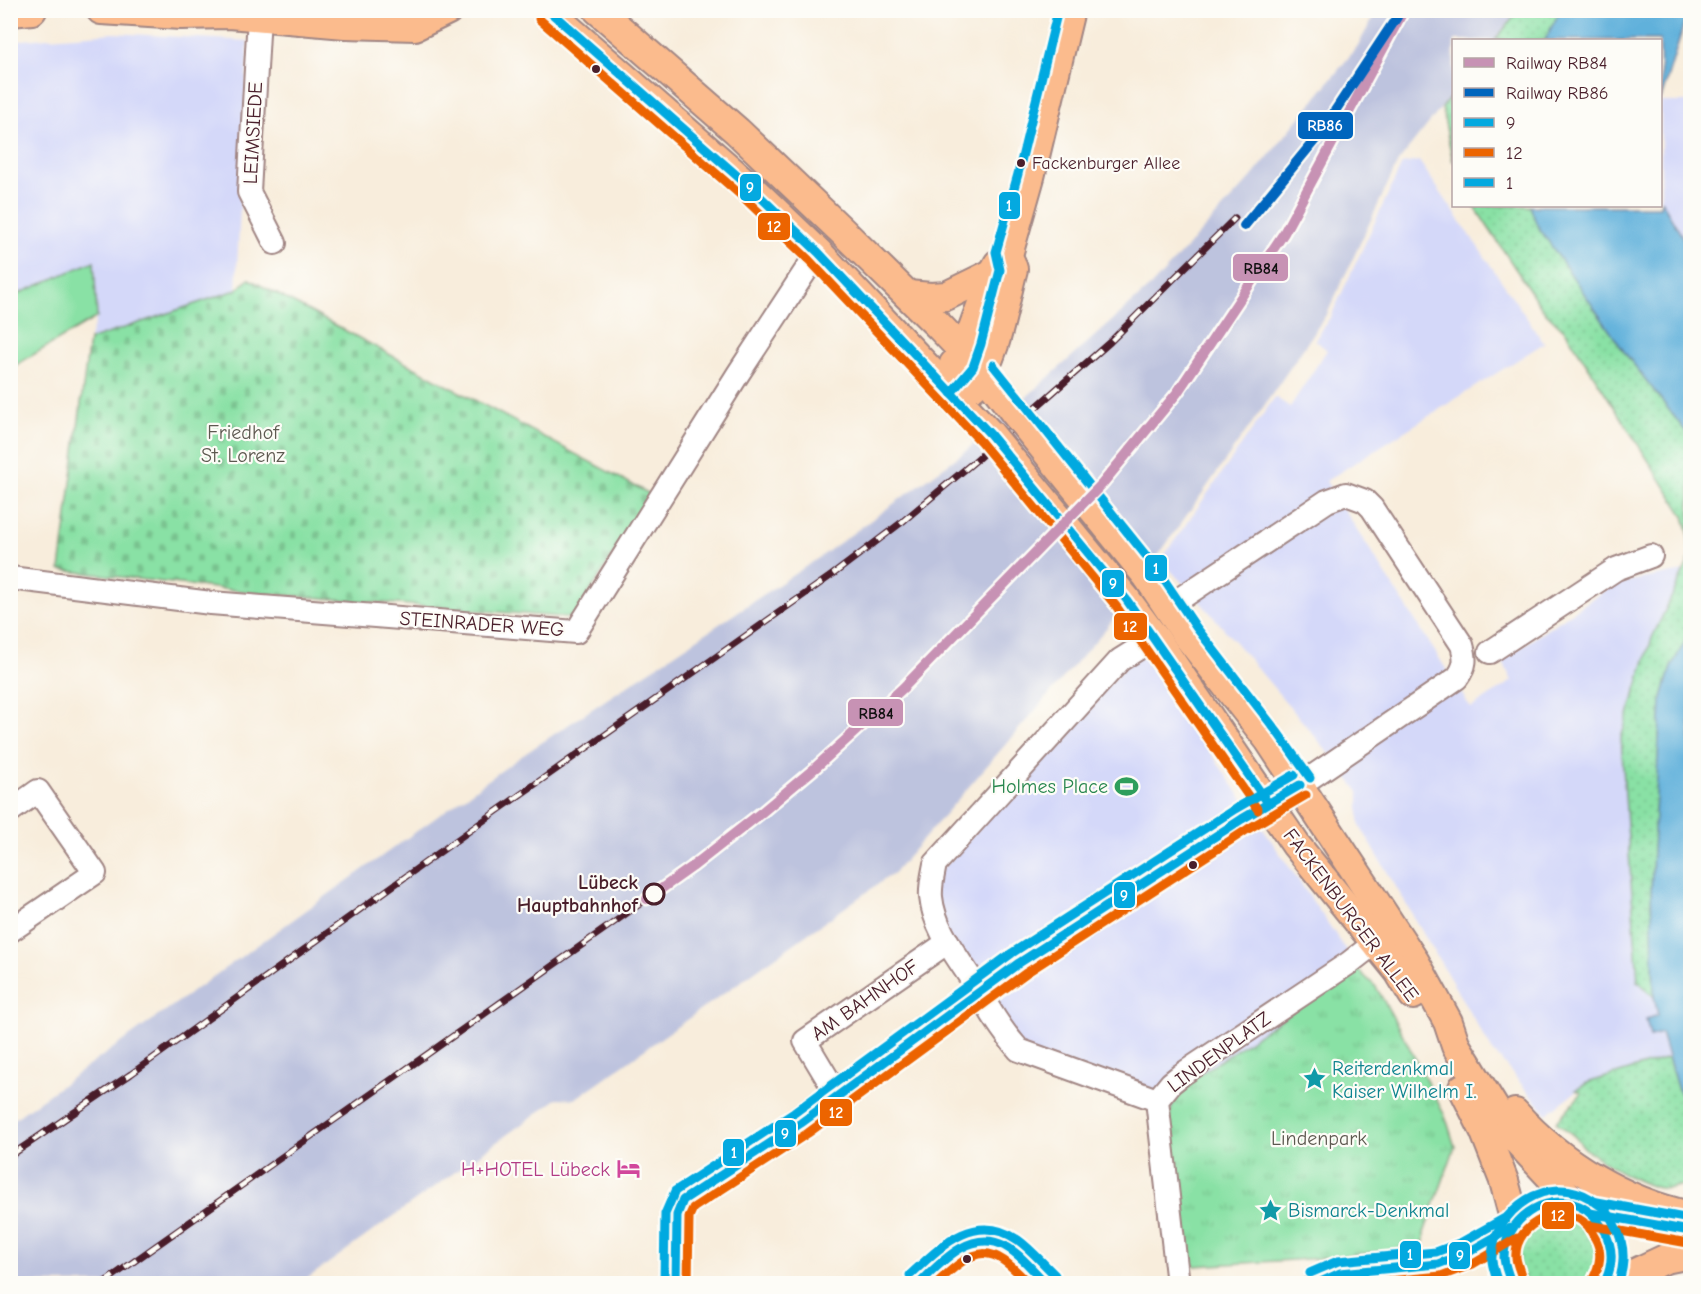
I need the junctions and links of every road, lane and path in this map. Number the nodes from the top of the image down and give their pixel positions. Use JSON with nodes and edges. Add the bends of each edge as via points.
{"nodes":[{"id":1,"x":32,"y":10,"type":"edge"},
{"id":2,"x":101,"y":10,"type":"edge"},
{"id":3,"x":448,"y":10,"type":"edge"},
{"id":4,"x":547,"y":10,"type":"edge"},
{"id":5,"x":598,"y":10,"type":"edge"},
{"id":6,"x":1070,"y":10,"type":"edge"},
{"id":7,"x":10,"y":12,"type":"edge"},
{"id":8,"x":259,"y":16,"type":"junction"},
{"id":9,"x":275,"y":243,"type":"dead end"},
{"id":10,"x":818,"y":252,"type":"junction"},
{"id":11,"x":1000,"y":264,"type":"junction"},
{"id":12,"x":908,"y":295,"type":"junction"},
{"id":13,"x":964,"y":353,"type":"junction"},
{"id":14,"x":984,"y":373,"type":"junction"},
{"id":15,"x":940,"y":380,"type":"junction"},
{"id":16,"x":960,"y":401,"type":"junction"},
{"id":17,"x":1651,"y":556,"type":"dead end"},
{"id":18,"x":10,"y":578,"type":"edge"},
{"id":19,"x":1169,"y":606,"type":"junction"},
{"id":20,"x":1155,"y":638,"type":"junction"},
{"id":21,"x":1490,"y":652,"type":"dead end"},
{"id":22,"x":1299,"y":785,"type":"junction"},
{"id":23,"x":1268,"y":803,"type":"junction"},
{"id":24,"x":10,"y":811,"type":"edge"},
{"id":25,"x":10,"y":931,"type":"edge"},
{"id":26,"x":948,"y":942,"type":"junction"},
{"id":27,"x":1376,"y":942,"type":"junction"},
{"id":28,"x":979,"y":992,"type":"junction"},
{"id":29,"x":1448,"y":1022,"type":"junction"},
{"id":30,"x":838,"y":1096,"type":"junction"},
{"id":31,"x":1157,"y":1100,"type":"junction"},
{"id":32,"x":1584,"y":1209,"type":"junction"},
{"id":33,"x":1690,"y":1216,"type":"edge"},
{"id":34,"x":1513,"y":1225,"type":"junction"},
{"id":35,"x":1690,"y":1231,"type":"edge"},
{"id":36,"x":1690,"y":1254,"type":"edge"},
{"id":37,"x":676,"y":1284,"type":"edge"},
{"id":38,"x":1178,"y":1284,"type":"edge"},
{"id":39,"x":1315,"y":1284,"type":"edge"},
{"id":40,"x":1511,"y":1284,"type":"edge"},
{"id":41,"x":1604,"y":1284,"type":"edge"},
{"id":42,"x":1612,"y":1284,"type":"edge"}],
"edges":[{"from":1,"to":7,"type":"main road"},
{"from":2,"to":8,"type":"main road"},
{"from":3,"to":8,"type":"main road","via":[[415,26]]},
{"from":4,"to":10,"type":"main road","name":"FACKENBURGER ALLEE","via":[[751,188]]},
{"from":5,"to":12,"type":"main road","name":"FACKENBURGER ALLEE","via":[[736,130]]},
{"from":6,"to":11,"type":"main road","via":[[1030,177]]},
{"from":8,"to":9,"type":"street","name":"LEIMSIEDE","via":[[249,192]]},
{"from":10,"to":15,"type":"main road","name":"FACKENBURGER ALLEE"},
{"from":10,"to":18,"type":"street","name":"STEINRADER WEG","via":[[576,632],[211,603]]},
{"from":11,"to":12,"type":"main road","via":[[946,296]]},
{"from":11,"to":13,"type":"main road"},
{"from":11,"to":14,"type":"main road","via":[[1013,269]]},
{"from":12,"to":13,"type":"main road","name":"FACKENBURGER ALLEE"},
{"from":13,"to":14,"type":"main road","name":"FACKENBURGER ALLEE"},
{"from":13,"to":15,"type":"main road"},
{"from":14,"to":16,"type":"main road"},
{"from":14,"to":19,"type":"main road","name":"FACKENBURGER ALLEE","bridge":true},
{"from":15,"to":16,"type":"main road","name":"FACKENBURGER ALLEE"},
{"from":16,"to":20,"type":"main road","name":"FACKENBURGER ALLEE","bridge":true},
{"from":17,"to":21,"type":"street","via":[[1616,569]]},
{"from":19,"to":22,"type":"main road","name":"FACKENBURGER ALLEE"},
{"from":19,"to":22,"type":"street","via":[[1327,501],[1346,494],[1372,508],[1462,645],[1464,668],[1457,678]]},
{"from":20,"to":23,"type":"main road","name":"FACKENBURGER ALLEE"},
{"from":20,"to":26,"type":"street","via":[[1120,660],[935,864],[931,896]]},
{"from":22,"to":23,"type":"street"},
{"from":22,"to":29,"type":"main road","name":"FACKENBURGER ALLEE","via":[[1415,962]]},
{"from":23,"to":27,"type":"main road","name":"FACKENBURGER ALLEE","via":[[1296,845]]},
{"from":23,"to":28,"type":"street"},
{"from":24,"to":25,"type":"street","via":[[38,791],[95,873]]},
{"from":26,"to":28,"type":"street"},
{"from":26,"to":30,"type":"street","name":"AM BAHNHOF","via":[[804,1041]]},
{"from":27,"to":31,"type":"street","name":"LINDENPLATZ","via":[[1181,1075]]},
{"from":27,"to":34,"type":"main road","name":"FACKENBURGER ALLEE","via":[[1402,977],[1461,1084],[1504,1181]]},
{"from":28,"to":30,"type":"street"},
{"from":28,"to":31,"type":"street","via":[[1019,1050]]},
{"from":29,"to":32,"type":"main road","name":"FACKENBURGER ALLEE","via":[[1456,1046],[1509,1132]]},
{"from":29,"to":33,"type":"main road","via":[[1485,1076],[1525,1124],[1552,1148],[1624,1193]]},
{"from":30,"to":37,"type":"street","via":[[683,1200],[677,1215]]},
{"from":31,"to":38,"type":"street","name":"LINDENPLATZ"},
{"from":32,"to":34,"type":"main road","via":[[1561,1202],[1544,1204],[1528,1210]]},
{"from":32,"to":35,"type":"main road"},
{"from":32,"to":41,"type":"main road","via":[[1604,1229],[1610,1243],[1611,1266]]},
{"from":34,"to":39,"type":"street","via":[[1453,1260],[1340,1273]]},
{"from":34,"to":40,"type":"main road","via":[[1503,1252]]},
{"from":36,"to":42,"type":"main road","via":[[1665,1259]]}]}
